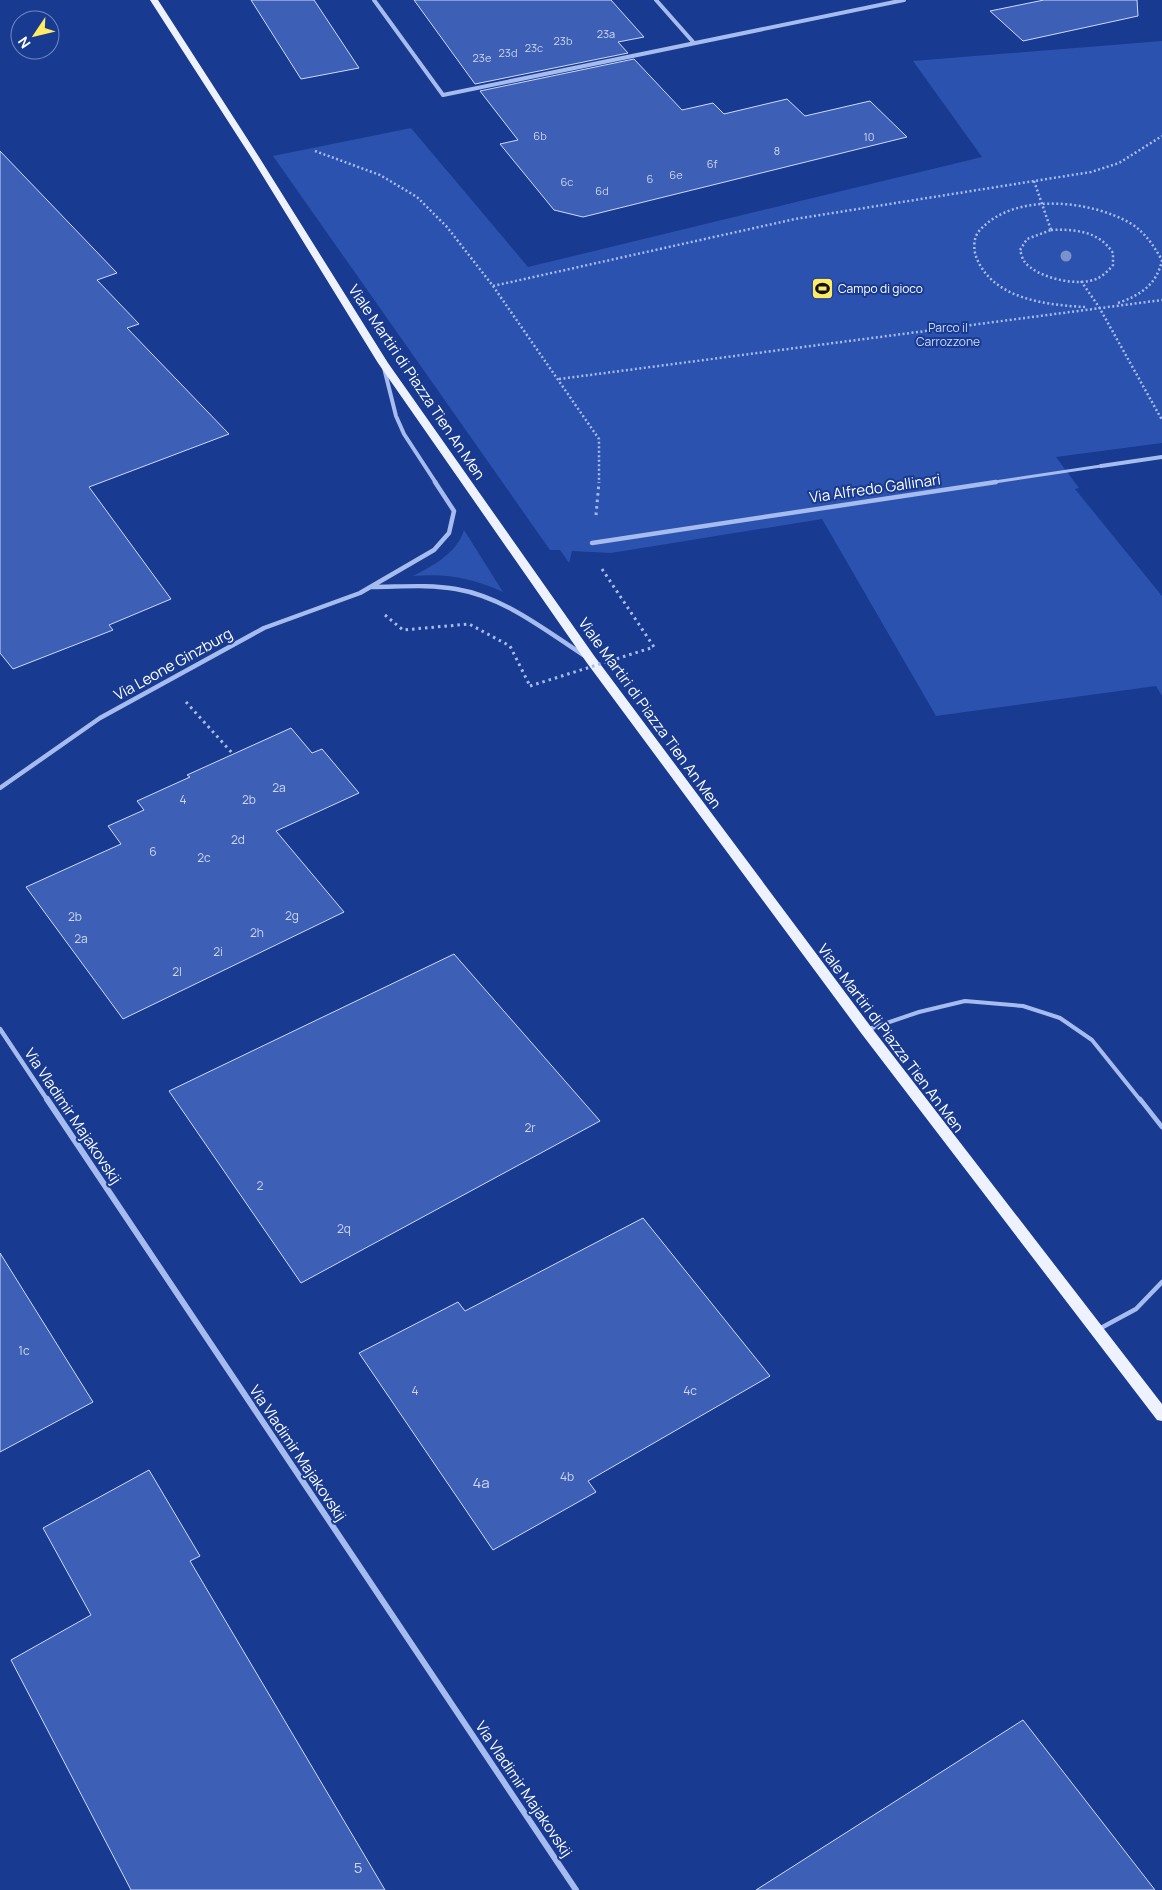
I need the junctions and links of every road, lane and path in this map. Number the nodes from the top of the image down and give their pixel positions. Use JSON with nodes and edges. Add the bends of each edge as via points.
{"nodes":[{"id":1,"x":154,"y":0,"type":"edge"},
{"id":2,"x":374,"y":0,"type":"edge"},
{"id":3,"x":656,"y":0,"type":"edge"},
{"id":4,"x":904,"y":0,"type":"edge"},
{"id":5,"x":694,"y":43,"type":"junction"},
{"id":6,"x":1162,"y":136,"type":"edge"},
{"id":7,"x":315,"y":151,"type":"dead end"},
{"id":8,"x":1034,"y":181,"type":"junction"},
{"id":9,"x":1042,"y":205,"type":"junction"},
{"id":10,"x":1051,"y":230,"type":"junction"},
{"id":11,"x":1162,"y":260,"type":"edge"},
{"id":12,"x":1081,"y":281,"type":"junction"},
{"id":13,"x":493,"y":286,"type":"junction"},
{"id":14,"x":1162,"y":300,"type":"edge"},
{"id":15,"x":1099,"y":306,"type":"junction"},
{"id":16,"x":382,"y":363,"type":"junction"},
{"id":17,"x":559,"y":378,"type":"junction"},
{"id":18,"x":1162,"y":420,"type":"edge"},
{"id":19,"x":1162,"y":457,"type":"edge"},
{"id":20,"x":1101,"y":466,"type":"joint"},
{"id":21,"x":592,"y":543,"type":"junction"},
{"id":22,"x":371,"y":587,"type":"junction"},
{"id":23,"x":360,"y":593,"type":"junction"},
{"id":24,"x":591,"y":660,"type":"junction"},
{"id":25,"x":168,"y":681,"type":"junction"},
{"id":26,"x":232,"y":754,"type":"dead end"},
{"id":27,"x":0,"y":788,"type":"edge"},
{"id":28,"x":0,"y":1029,"type":"edge"},
{"id":29,"x":866,"y":1030,"type":"junction"},
{"id":30,"x":1162,"y":1126,"type":"edge"},
{"id":31,"x":1162,"y":1282,"type":"edge"},
{"id":32,"x":1097,"y":1330,"type":"junction"},
{"id":33,"x":1162,"y":1415,"type":"edge"},
{"id":34,"x":576,"y":1890,"type":"edge"}],
"edges":[{"from":1,"to":16,"type":"main road","name":"Viale Martiri di Piazza Tien An Men"},
{"from":2,"to":5,"type":"street","via":[[443,95]]},
{"from":3,"to":5,"type":"street"},
{"from":4,"to":5,"type":"street"},
{"from":6,"to":8,"type":"path","via":[[1106,168]]},
{"from":7,"to":13,"type":"path","via":[[380,175],[418,197],[447,227]]},
{"from":8,"to":9,"type":"path"},
{"from":8,"to":13,"type":"path","via":[[795,219]]},
{"from":9,"to":10,"type":"path"},
{"from":9,"to":11,"type":"path","via":[[1090,208],[1125,220],[1147,234],[1158,246]]},
{"from":9,"to":15,"type":"path","via":[[994,218],[980,231],[973,246],[977,263],[989,278],[1010,292],[1037,302],[1068,307]]},
{"from":10,"to":12,"type":"path","via":[[1028,238],[1022,244],[1022,260],[1039,274],[1052,279]]},
{"from":10,"to":12,"type":"path","via":[[1094,236],[1112,251],[1113,267],[1095,279]]},
{"from":11,"to":15,"type":"path","via":[[1161,273],[1139,295]]},
{"from":12,"to":15,"type":"path"},
{"from":13,"to":17,"type":"path"},
{"from":14,"to":15,"type":"path"},
{"from":15,"to":17,"type":"path"},
{"from":15,"to":18,"type":"path"},
{"from":16,"to":22,"type":"street","name":"Via Leone Ginzburg","via":[[404,434],[454,511],[449,533],[434,550]]},
{"from":16,"to":24,"type":"main road","name":"Viale Martiri di Piazza Tien An Men"},
{"from":17,"to":21,"type":"path","via":[[599,439],[599,495]]},
{"from":19,"to":20,"type":"street","name":"Via Alfredo Gallinari"},
{"from":20,"to":21,"type":"street","name":"Via Alfredo Gallinari"},
{"from":21,"to":23,"type":"path","bridge":true,"via":[[599,565],[654,648],[530,686],[510,646],[469,624],[403,630]]},
{"from":22,"to":23,"type":"street","name":"Via Leone Ginzburg"},
{"from":22,"to":24,"type":"street","name":"Via Leone Ginzburg","via":[[467,591],[500,604]]},
{"from":23,"to":25,"type":"street","name":"Via Leone Ginzburg","via":[[264,628]]},
{"from":24,"to":29,"type":"main road","name":"Viale Martiri di Piazza Tien An Men"},
{"from":25,"to":26,"type":"path"},
{"from":25,"to":27,"type":"street","name":"Via Leone Ginzburg","via":[[100,718]]},
{"from":28,"to":34,"type":"street","name":"Via Vladimir Majakovskij"},
{"from":29,"to":30,"type":"lane","via":[[965,1001],[1023,1006],[1060,1018],[1092,1040]]},
{"from":29,"to":32,"type":"main road","name":"Viale Martiri di Piazza Tien An Men"},
{"from":31,"to":32,"type":"lane","via":[[1136,1309]]},
{"from":32,"to":33,"type":"main road","name":"Viale Martiri di Piazza Tien An Men"}]}
